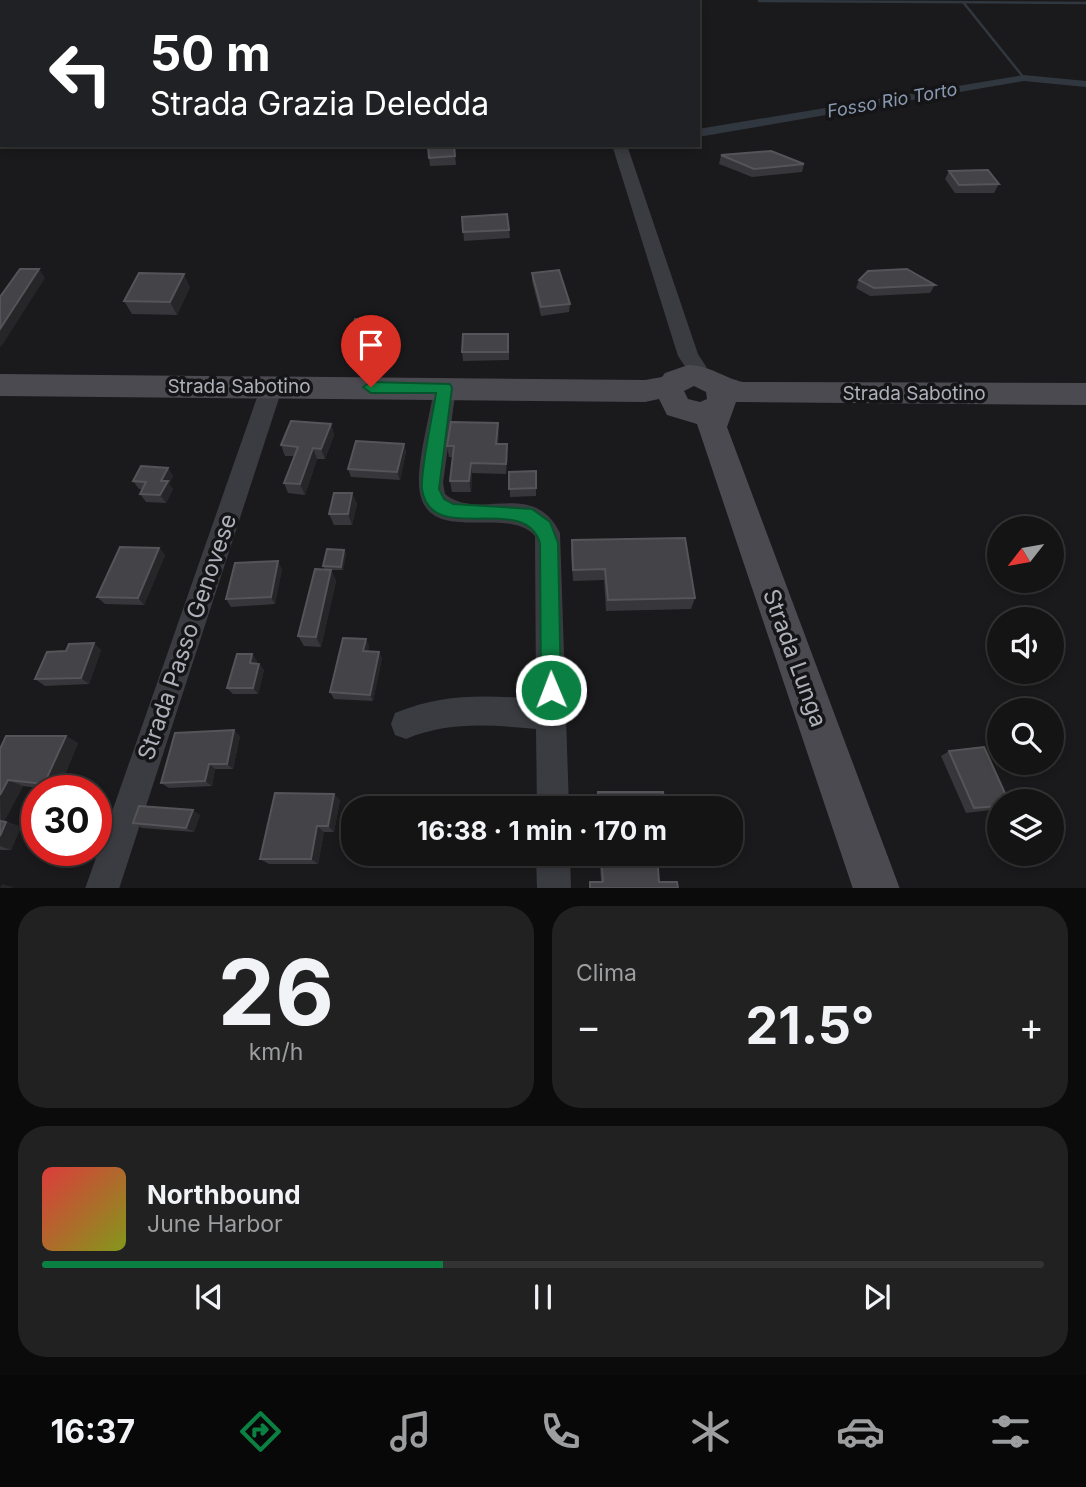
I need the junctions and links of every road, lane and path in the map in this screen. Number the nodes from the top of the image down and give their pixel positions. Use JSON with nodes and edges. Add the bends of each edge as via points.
{"nodes":[{"id":1,"x":620,"y":147,"type":"edge"},
{"id":2,"x":0,"y":385,"type":"edge"},
{"id":3,"x":272,"y":387,"type":"junction"},
{"id":4,"x":445,"y":388,"type":"junction"},
{"id":5,"x":697,"y":393,"type":"junction"},
{"id":6,"x":1086,"y":394,"type":"edge"},
{"id":7,"x":551,"y":715,"type":"junction"},
{"id":8,"x":407,"y":724,"type":"dead end"},
{"id":9,"x":553,"y":796,"type":"edge"},
{"id":10,"x":553,"y":866,"type":"edge"},
{"id":11,"x":102,"y":888,"type":"edge"},
{"id":12,"x":554,"y":888,"type":"edge"},
{"id":13,"x":877,"y":888,"type":"edge"}],
"edges":[{"from":1,"to":5,"type":"street","name":"Strada Lunga"},
{"from":2,"to":3,"type":"street","name":"Strada Sabotino"},
{"from":3,"to":4,"type":"street","name":"Strada Sabotino"},
{"from":3,"to":11,"type":"street","name":"Strada Passo Genovese"},
{"from":4,"to":5,"type":"street","name":"Strada Sabotino"},
{"from":4,"to":7,"type":"street","via":[[431,483],[434,499],[451,511],[526,514],[537,519],[547,533]]},
{"from":5,"to":6,"type":"street","name":"Strada Sabotino"},
{"from":5,"to":13,"type":"street","name":"Strada Lunga"},
{"from":7,"to":8,"type":"street","via":[[458,712],[433,714]]},
{"from":7,"to":9,"type":"street"},
{"from":10,"to":12,"type":"street"}]}
